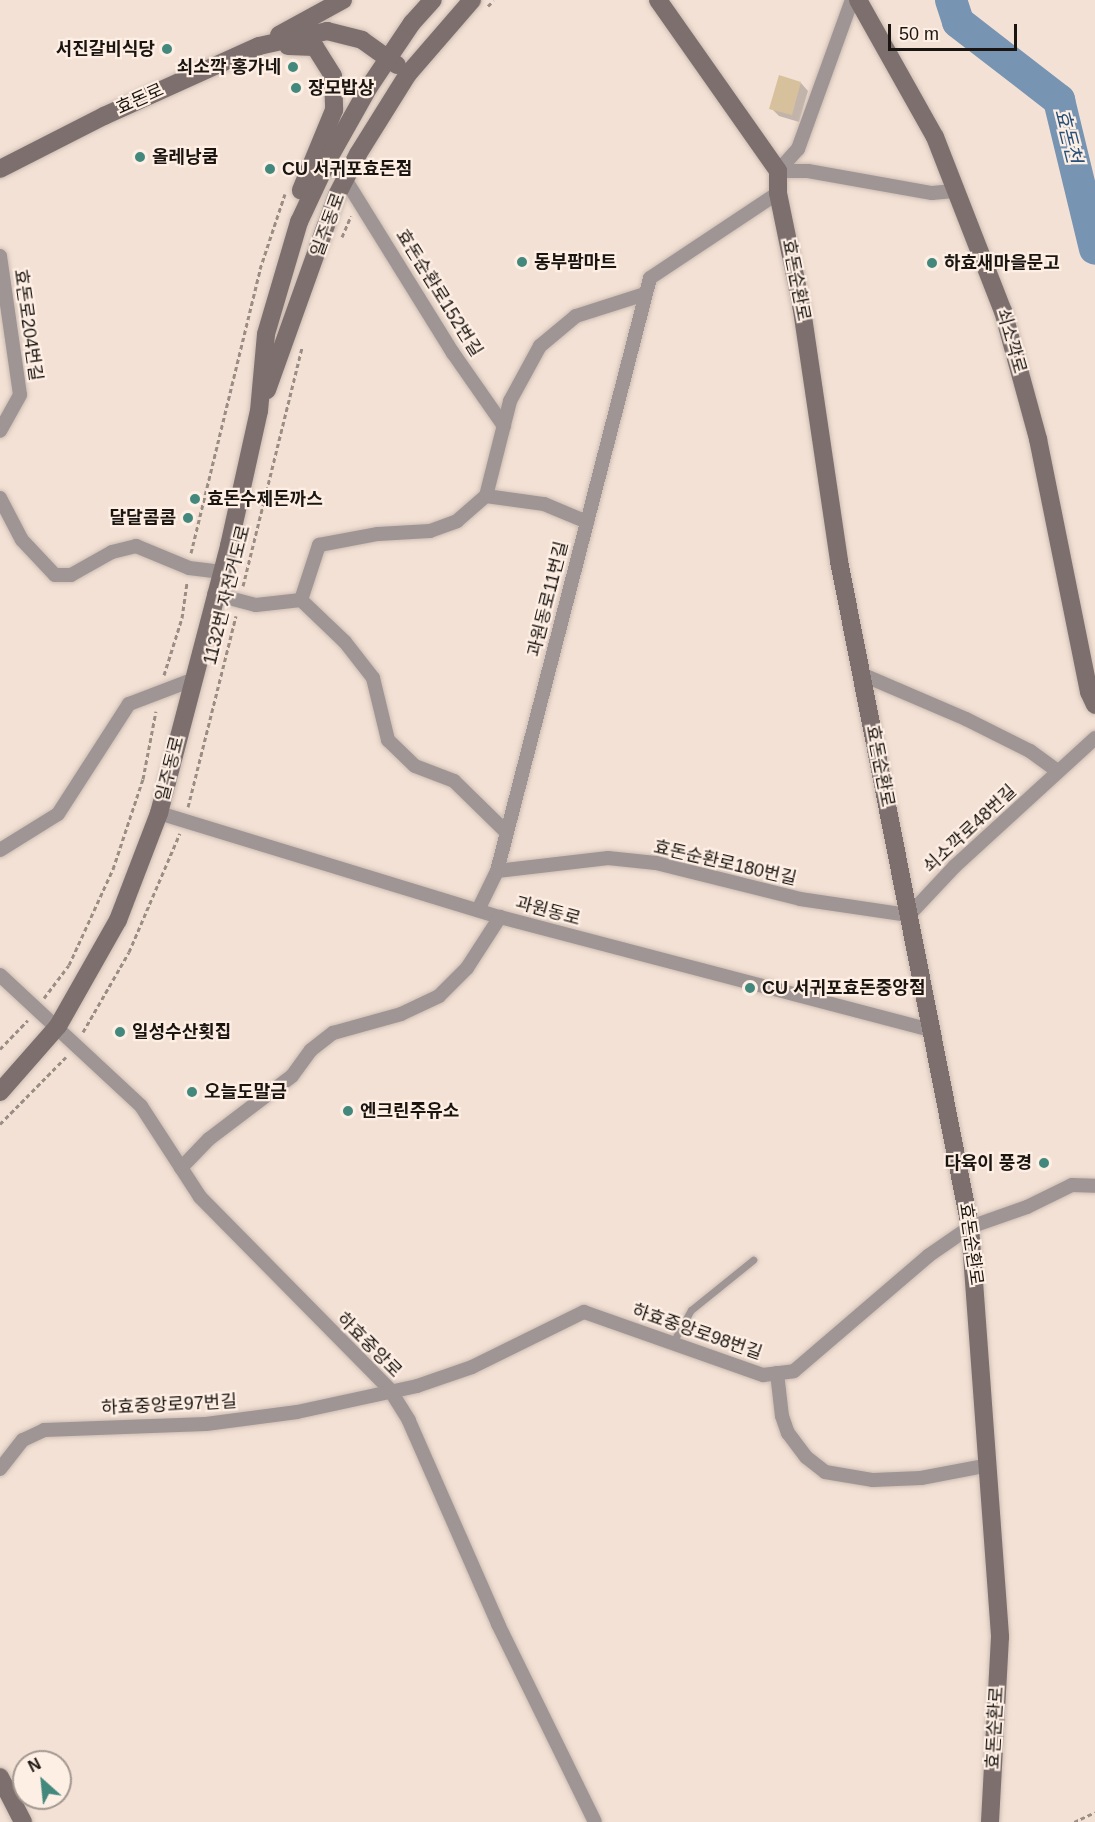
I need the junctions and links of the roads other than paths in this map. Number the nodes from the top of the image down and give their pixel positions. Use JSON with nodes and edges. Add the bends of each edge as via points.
{"nodes":[{"id":1,"x":343,"y":0,"type":"edge"},
{"id":2,"x":433,"y":0,"type":"edge"},
{"id":3,"x":658,"y":0,"type":"edge"},
{"id":4,"x":852,"y":0,"type":"edge"},
{"id":5,"x":858,"y":0,"type":"edge"},
{"id":6,"x":476,"y":7,"type":"edge"},
{"id":7,"x":259,"y":46,"type":"junction"},
{"id":8,"x":388,"y":57,"type":"junction"},
{"id":9,"x":408,"y":74,"type":"junction"},
{"id":10,"x":2,"y":163,"type":"edge"},
{"id":11,"x":778,"y":171,"type":"junction"},
{"id":12,"x":345,"y":179,"type":"junction"},
{"id":13,"x":954,"y":191,"type":"junction"},
{"id":14,"x":778,"y":193,"type":"junction"},
{"id":15,"x":0,"y":256,"type":"edge"},
{"id":16,"x":645,"y":294,"type":"junction"},
{"id":17,"x":266,"y":334,"type":"junction"},
{"id":18,"x":259,"y":411,"type":"junction"},
{"id":19,"x":504,"y":426,"type":"junction"},
{"id":20,"x":0,"y":431,"type":"edge"},
{"id":21,"x":486,"y":496,"type":"junction"},
{"id":22,"x":0,"y":498,"type":"edge"},
{"id":23,"x":586,"y":522,"type":"junction"},
{"id":24,"x":220,"y":572,"type":"junction"},
{"id":25,"x":214,"y":594,"type":"junction"},
{"id":26,"x":302,"y":600,"type":"junction"},
{"id":27,"x":861,"y":674,"type":"junction"},
{"id":28,"x":192,"y":680,"type":"junction"},
{"id":29,"x":1095,"y":705,"type":"edge"},
{"id":30,"x":1095,"y":738,"type":"edge"},
{"id":31,"x":1058,"y":771,"type":"junction"},
{"id":32,"x":159,"y":813,"type":"junction"},
{"id":33,"x":506,"y":832,"type":"junction"},
{"id":34,"x":0,"y":850,"type":"edge"},
{"id":35,"x":497,"y":871,"type":"junction"},
{"id":36,"x":478,"y":910,"type":"junction"},
{"id":37,"x":909,"y":915,"type":"junction"},
{"id":38,"x":500,"y":917,"type":"junction"},
{"id":39,"x":0,"y":975,"type":"edge"},
{"id":40,"x":58,"y":1026,"type":"junction"},
{"id":41,"x":932,"y":1030,"type":"junction"},
{"id":42,"x":0,"y":1092,"type":"edge"},
{"id":43,"x":181,"y":1168,"type":"junction"},
{"id":44,"x":1095,"y":1186,"type":"edge"},
{"id":45,"x":970,"y":1227,"type":"junction"},
{"id":46,"x":753,"y":1260,"type":"dead end"},
{"id":47,"x":672,"y":1344,"type":"junction"},
{"id":48,"x":777,"y":1373,"type":"junction"},
{"id":49,"x":390,"y":1390,"type":"junction"},
{"id":50,"x":989,"y":1466,"type":"junction"},
{"id":51,"x":0,"y":1469,"type":"edge"},
{"id":52,"x":0,"y":1777,"type":"edge"},
{"id":53,"x":23,"y":1822,"type":"edge"},
{"id":54,"x":595,"y":1822,"type":"edge"},
{"id":55,"x":990,"y":1822,"type":"edge"}],
"edges":[{"from":1,"to":7,"type":"street"},
{"from":2,"to":8,"type":"street","name":"일주동로"},
{"from":3,"to":11,"type":"street"},
{"from":4,"to":11,"type":"street","via":[[798,149]]},
{"from":5,"to":13,"type":"street","name":"쇠소깍로","via":[[936,137]]},
{"from":6,"to":9,"type":"street","name":"일주동로"},
{"from":7,"to":8,"type":"street","name":"효돈로","via":[[327,31],[362,40]]},
{"from":7,"to":10,"type":"street","name":"효돈로"},
{"from":7,"to":17,"type":"street","via":[[315,47],[333,76],[334,110],[276,260]]},
{"from":8,"to":9,"type":"street","name":"효돈로"},
{"from":8,"to":17,"type":"street","name":"일주동로","via":[[329,158],[299,222]]},
{"from":9,"to":12,"type":"street","name":"일주동로"},
{"from":11,"to":13,"type":"street","via":[[808,171],[932,193]]},
{"from":11,"to":14,"type":"street","name":"효돈순환로"},
{"from":12,"to":18,"type":"street","name":"일주동로"},
{"from":12,"to":19,"type":"street","name":"효돈순환로152번길","via":[[453,353]]},
{"from":13,"to":29,"type":"street","name":"쇠소깍로","via":[[1004,311],[1038,439],[1089,692]]},
{"from":14,"to":16,"type":"street","via":[[650,278]]},
{"from":14,"to":27,"type":"street","name":"효돈순환로","via":[[802,310],[839,561]]},
{"from":15,"to":20,"type":"street","name":"효돈로204번길","via":[[20,395]]},
{"from":16,"to":19,"type":"street","via":[[576,316],[540,346],[510,401]]},
{"from":16,"to":23,"type":"street","name":"과원동로11번길"},
{"from":17,"to":18,"type":"street","name":"일주동로"},
{"from":18,"to":24,"type":"street","name":"일주동로"},
{"from":19,"to":21,"type":"street"},
{"from":21,"to":23,"type":"street","via":[[544,504]]},
{"from":21,"to":26,"type":"street","via":[[457,521],[430,531],[378,534],[319,545]]},
{"from":22,"to":24,"type":"street","via":[[22,540],[55,575],[71,575],[112,552],[136,546],[189,568]]},
{"from":23,"to":33,"type":"street","name":"과원동로11번길"},
{"from":24,"to":25,"type":"street","name":"일주동로"},
{"from":25,"to":26,"type":"street","via":[[256,605]]},
{"from":25,"to":28,"type":"street","name":"일주동로"},
{"from":26,"to":33,"type":"street","via":[[345,642],[373,678],[388,740],[415,766],[454,781]]},
{"from":27,"to":31,"type":"street","via":[[966,719],[1030,751]]},
{"from":27,"to":37,"type":"street","name":"효돈순환로"},
{"from":28,"to":32,"type":"street","name":"일주동로"},
{"from":28,"to":34,"type":"street","via":[[129,704],[58,814]]},
{"from":30,"to":31,"type":"street","name":"쇠소깍로48번길"},
{"from":31,"to":37,"type":"street","name":"쇠소깍로48번길","via":[[955,866]]},
{"from":32,"to":36,"type":"street","name":"과원동로"},
{"from":32,"to":40,"type":"street","name":"일주동로","via":[[118,921]]},
{"from":33,"to":35,"type":"street","name":"과원동로11번길"},
{"from":35,"to":36,"type":"street","name":"과원동로11번길"},
{"from":35,"to":37,"type":"street","name":"효돈순환로180번길","via":[[608,858],[656,863],[800,899]]},
{"from":36,"to":38,"type":"street","name":"과원동로"},
{"from":37,"to":41,"type":"street","name":"효돈순환로"},
{"from":38,"to":41,"type":"street","name":"과원동로"},
{"from":38,"to":43,"type":"street","via":[[467,968],[440,996],[401,1014],[333,1033],[311,1050],[292,1076],[209,1138]]},
{"from":39,"to":40,"type":"street","name":"하효중앙로"},
{"from":40,"to":42,"type":"street","name":"일주동로"},
{"from":40,"to":43,"type":"street","name":"하효중앙로","via":[[141,1106]]},
{"from":41,"to":45,"type":"street","name":"효돈순환로"},
{"from":43,"to":49,"type":"street","name":"하효중앙로","via":[[200,1197]]},
{"from":44,"to":45,"type":"street","name":"하효중앙로98번길","via":[[1072,1185],[1027,1207]]},
{"from":45,"to":48,"type":"street","name":"하효중앙로98번길","via":[[928,1256],[794,1371]]},
{"from":45,"to":50,"type":"street","name":"효돈순환로"},
{"from":46,"to":47,"type":"lane","via":[[691,1310]]},
{"from":47,"to":48,"type":"street","name":"하효중앙로98번길","via":[[763,1375]]},
{"from":47,"to":49,"type":"street","name":"하효중앙로98번길","via":[[584,1312],[472,1367],[417,1386]]},
{"from":48,"to":50,"type":"street","via":[[788,1433],[806,1457],[825,1472],[873,1480],[921,1478]]},
{"from":49,"to":51,"type":"street","name":"하효중앙로97번길","via":[[297,1412],[206,1424],[44,1430],[22,1440]]},
{"from":49,"to":54,"type":"street","name":"하효중앙로","via":[[409,1421],[498,1624]]},
{"from":50,"to":55,"type":"street","name":"효돈순환로","via":[[1000,1637]]},
{"from":52,"to":53,"type":"street"}]}
